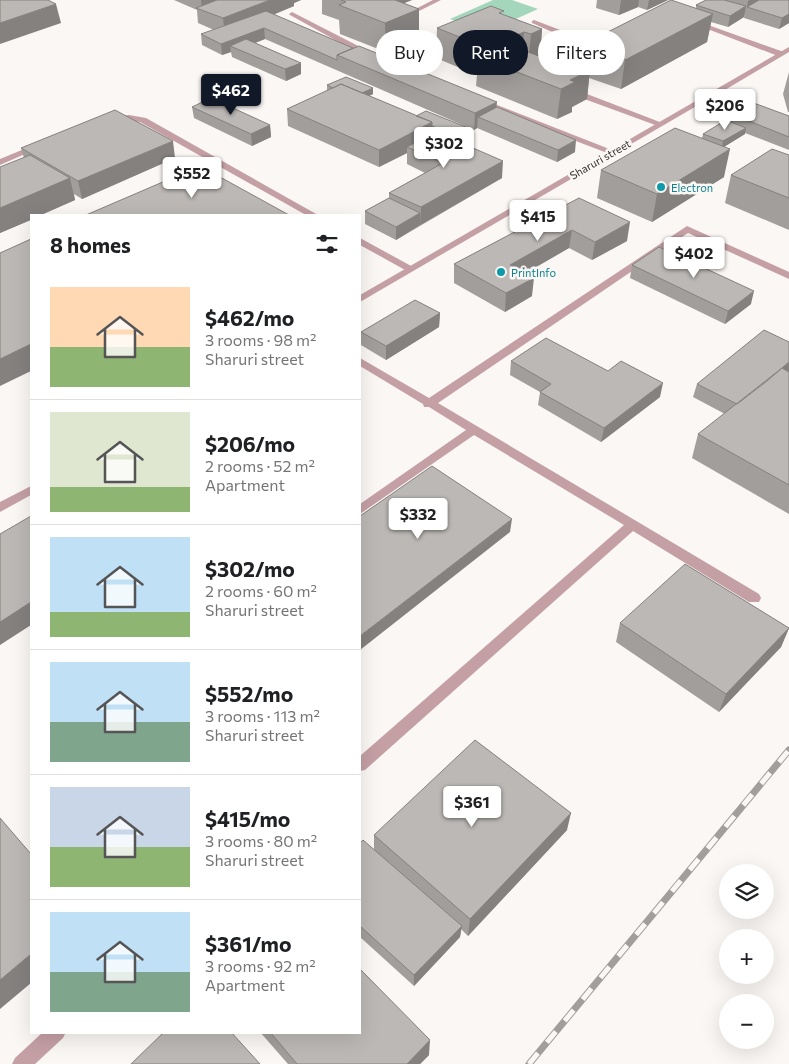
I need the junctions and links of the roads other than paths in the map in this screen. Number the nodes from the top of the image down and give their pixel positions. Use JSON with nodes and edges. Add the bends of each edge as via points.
{"nodes":[{"id":1,"x":438,"y":0,"type":"edge"},
{"id":2,"x":292,"y":14,"type":"dead end"},
{"id":3,"x":684,"y":18,"type":"edge"},
{"id":4,"x":534,"y":22,"type":"dead end"},
{"id":5,"x":414,"y":30,"type":"edge"},
{"id":6,"x":785,"y":52,"type":"edge"},
{"id":7,"x":376,"y":58,"type":"edge"},
{"id":8,"x":544,"y":76,"type":"edge"},
{"id":9,"x":559,"y":87,"type":"edge"},
{"id":10,"x":712,"y":94,"type":"junction"},
{"id":11,"x":474,"y":99,"type":"edge"},
{"id":12,"x":106,"y":121,"type":"edge"},
{"id":13,"x":789,"y":123,"type":"edge"},
{"id":14,"x":661,"y":124,"type":"junction"},
{"id":15,"x":44,"y":145,"type":"edge"},
{"id":16,"x":613,"y":152,"type":"junction"},
{"id":17,"x":0,"y":162,"type":"edge"},
{"id":18,"x":311,"y":214,"type":"edge"},
{"id":19,"x":361,"y":242,"type":"edge"},
{"id":20,"x":410,"y":269,"type":"junction"},
{"id":21,"x":789,"y":276,"type":"edge"},
{"id":22,"x":361,"y":298,"type":"edge"},
{"id":23,"x":361,"y":362,"type":"edge"},
{"id":24,"x":428,"y":404,"type":"junction"},
{"id":25,"x":473,"y":430,"type":"junction"},
{"id":26,"x":30,"y":491,"type":"edge"},
{"id":27,"x":0,"y":508,"type":"edge"},
{"id":28,"x":361,"y":509,"type":"edge"},
{"id":29,"x":633,"y":524,"type":"junction"},
{"id":30,"x":754,"y":598,"type":"dead end"},
{"id":31,"x":361,"y":764,"type":"edge"},
{"id":32,"x":55,"y":1034,"type":"edge"},
{"id":33,"x":21,"y":1064,"type":"edge"}],
"edges":[{"from":1,"to":5,"type":"street","via":[[398,21]]},
{"from":2,"to":7,"type":"street"},
{"from":3,"to":6,"type":"street"},
{"from":4,"to":8,"type":"street","via":[[578,40],[582,45],[581,51],[548,68]]},
{"from":6,"to":10,"type":"street","name":"Sharuri street"},
{"from":9,"to":14,"type":"street"},
{"from":10,"to":13,"type":"street"},
{"from":10,"to":14,"type":"street","name":"Sharuri street"},
{"from":11,"to":16,"type":"street"},
{"from":12,"to":18,"type":"street","via":[[129,117],[143,120]]},
{"from":14,"to":16,"type":"street","name":"Sharuri street"},
{"from":15,"to":17,"type":"street"},
{"from":16,"to":20,"type":"street","name":"Sharuri street"},
{"from":19,"to":20,"type":"street"},
{"from":20,"to":22,"type":"street","name":"Sharuri street"},
{"from":21,"to":24,"type":"street","via":[[687,229]]},
{"from":23,"to":24,"type":"street"},
{"from":24,"to":25,"type":"street"},
{"from":25,"to":28,"type":"street"},
{"from":25,"to":29,"type":"street"},
{"from":26,"to":27,"type":"street"},
{"from":29,"to":30,"type":"street"},
{"from":29,"to":31,"type":"street"},
{"from":32,"to":33,"type":"street"}]}
